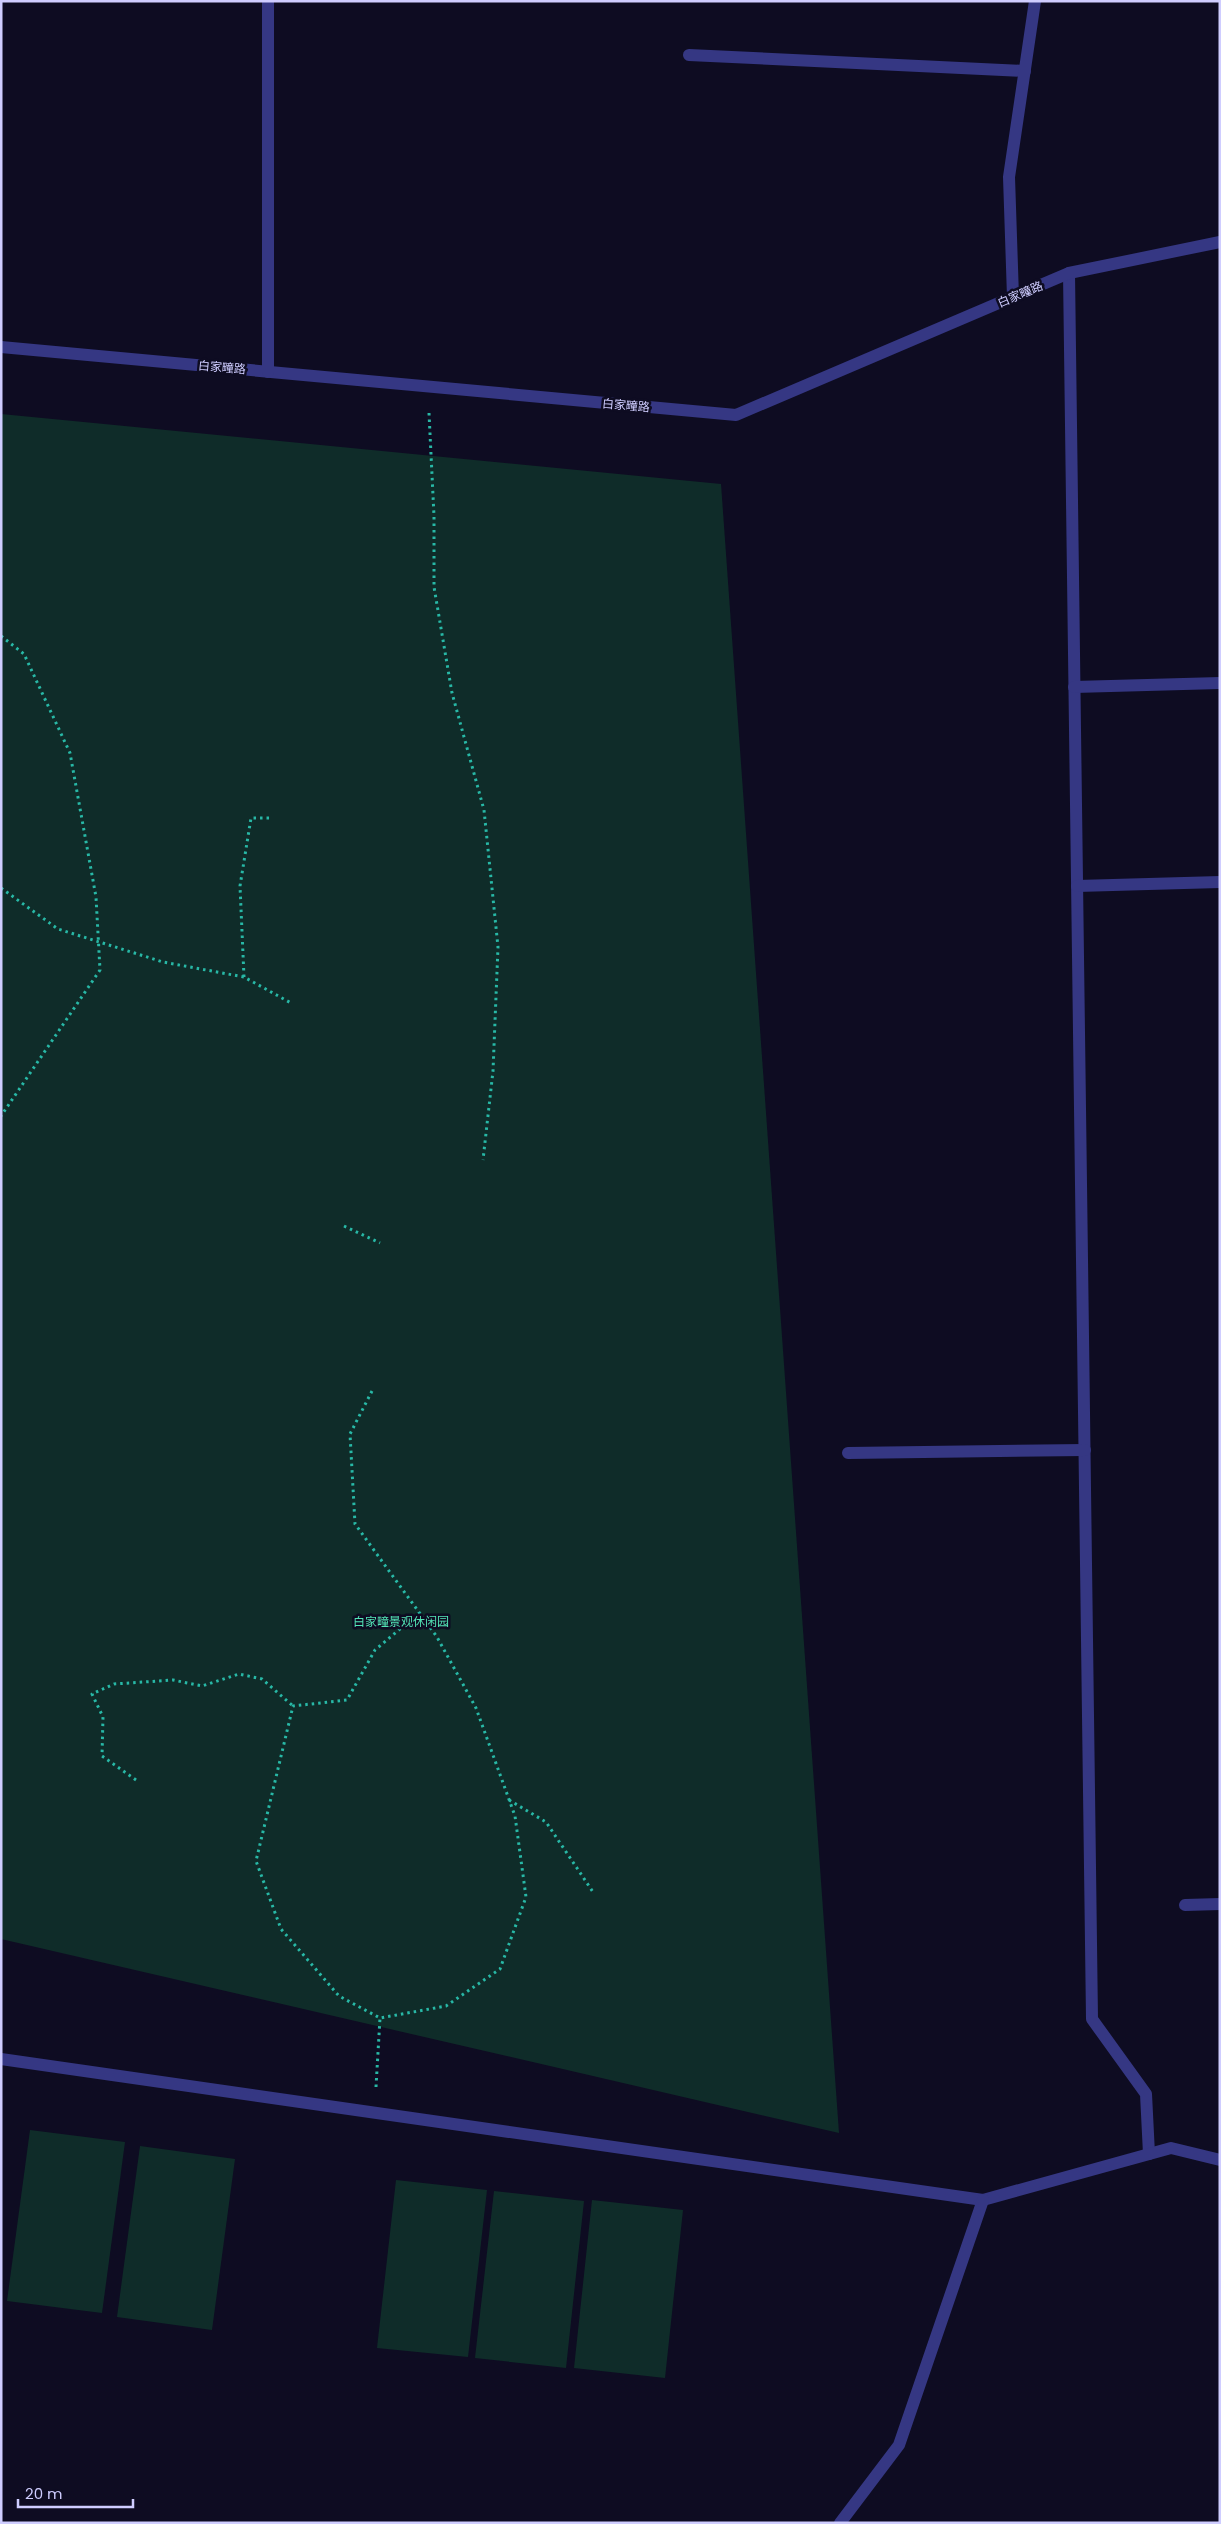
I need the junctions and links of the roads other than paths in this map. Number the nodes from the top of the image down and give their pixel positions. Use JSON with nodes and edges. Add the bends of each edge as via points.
{"nodes":[{"id":1,"x":268,"y":1,"type":"edge"},
{"id":2,"x":1035,"y":1,"type":"edge"},
{"id":3,"x":689,"y":55,"type":"dead end"},
{"id":4,"x":1025,"y":71,"type":"junction"},
{"id":5,"x":1220,"y":242,"type":"edge"},
{"id":6,"x":1069,"y":273,"type":"junction"},
{"id":7,"x":1013,"y":297,"type":"junction"},
{"id":8,"x":1,"y":347,"type":"edge"},
{"id":9,"x":268,"y":372,"type":"junction"},
{"id":10,"x":1220,"y":683,"type":"edge"},
{"id":11,"x":1074,"y":687,"type":"junction"},
{"id":12,"x":1220,"y":882,"type":"edge"},
{"id":13,"x":1077,"y":886,"type":"junction"},
{"id":14,"x":1085,"y":1450,"type":"junction"},
{"id":15,"x":848,"y":1453,"type":"dead end"},
{"id":16,"x":1220,"y":1904,"type":"edge"},
{"id":17,"x":1185,"y":1905,"type":"dead end"},
{"id":18,"x":2,"y":2058,"type":"edge"},
{"id":19,"x":1149,"y":2154,"type":"junction"},
{"id":20,"x":1220,"y":2160,"type":"edge"},
{"id":21,"x":983,"y":2200,"type":"junction"},
{"id":22,"x":840,"y":2523,"type":"edge"}],
"edges":[{"from":1,"to":9,"type":"street"},
{"from":2,"to":4,"type":"street"},
{"from":3,"to":4,"type":"street"},
{"from":4,"to":7,"type":"street","via":[[1010,177]]},
{"from":5,"to":6,"type":"street","name":"白家疃路"},
{"from":6,"to":7,"type":"street","name":"白家疃路"},
{"from":6,"to":11,"type":"street"},
{"from":7,"to":9,"type":"street","name":"白家疃路","via":[[736,415]]},
{"from":8,"to":9,"type":"street","name":"白家疃路"},
{"from":10,"to":11,"type":"street"},
{"from":11,"to":13,"type":"street"},
{"from":12,"to":13,"type":"street"},
{"from":13,"to":14,"type":"street"},
{"from":14,"to":15,"type":"street"},
{"from":14,"to":19,"type":"street","via":[[1092,2018],[1146,2094]]},
{"from":16,"to":17,"type":"street"},
{"from":18,"to":21,"type":"street"},
{"from":19,"to":20,"type":"street","via":[[1171,2148]]},
{"from":19,"to":21,"type":"street"},
{"from":21,"to":22,"type":"street","via":[[899,2445]]}]}
